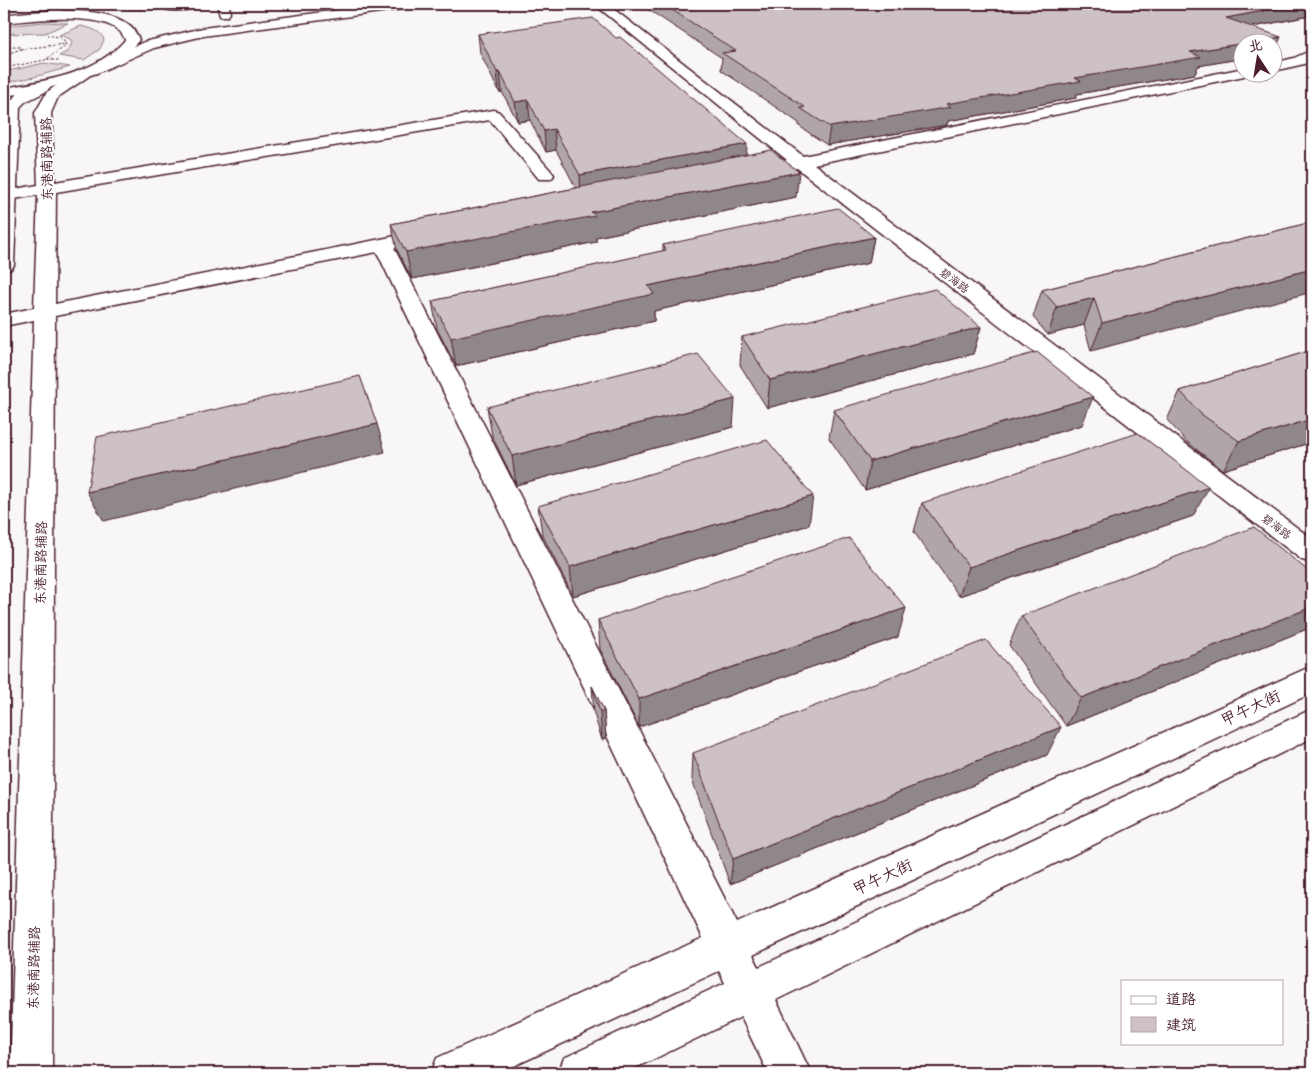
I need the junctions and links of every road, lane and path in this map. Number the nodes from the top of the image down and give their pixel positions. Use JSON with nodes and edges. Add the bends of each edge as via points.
{"nodes":[{"id":1,"x":30,"y":4,"type":"edge"},
{"id":2,"x":160,"y":4,"type":"edge"},
{"id":3,"x":198,"y":4,"type":"edge"},
{"id":4,"x":364,"y":4,"type":"edge"},
{"id":5,"x":410,"y":4,"type":"edge"},
{"id":6,"x":600,"y":4,"type":"edge"},
{"id":7,"x":54,"y":8,"type":"edge"},
{"id":8,"x":75,"y":15,"type":"junction"},
{"id":9,"x":223,"y":17,"type":"edge"},
{"id":10,"x":4,"y":19,"type":"edge"},
{"id":11,"x":118,"y":23,"type":"junction"},
{"id":12,"x":145,"y":26,"type":"dead end"},
{"id":13,"x":178,"y":26,"type":"dead end"},
{"id":14,"x":40,"y":35,"type":"dead end"},
{"id":15,"x":8,"y":42,"type":"dead end"},
{"id":16,"x":65,"y":44,"type":"junction"},
{"id":17,"x":4,"y":47,"type":"edge"},
{"id":18,"x":8,"y":47,"type":"junction"},
{"id":19,"x":21,"y":50,"type":"junction"},
{"id":20,"x":1312,"y":54,"type":"edge"},
{"id":21,"x":5,"y":55,"type":"edge"},
{"id":22,"x":1284,"y":65,"type":"edge"},
{"id":23,"x":96,"y":67,"type":"junction"},
{"id":24,"x":4,"y":68,"type":"edge"},
{"id":25,"x":1234,"y":74,"type":"edge"},
{"id":26,"x":51,"y":83,"type":"junction"},
{"id":27,"x":4,"y":92,"type":"edge"},
{"id":28,"x":800,"y":162,"type":"junction"},
{"id":29,"x":732,"y":175,"type":"edge"},
{"id":30,"x":545,"y":176,"type":"dead end"},
{"id":31,"x":47,"y":189,"type":"junction"},
{"id":32,"x":8,"y":195,"type":"junction"},
{"id":33,"x":451,"y":231,"type":"edge"},
{"id":34,"x":383,"y":245,"type":"junction"},
{"id":35,"x":4,"y":265,"type":"edge"},
{"id":36,"x":44,"y":312,"type":"junction"},
{"id":37,"x":4,"y":320,"type":"edge"},
{"id":38,"x":1312,"y":554,"type":"edge"},
{"id":39,"x":1312,"y":679,"type":"edge"},
{"id":40,"x":1312,"y":722,"type":"edge"},
{"id":41,"x":728,"y":947,"type":"junction"},
{"id":42,"x":750,"y":992,"type":"junction"},
{"id":43,"x":31,"y":1073,"type":"edge"},
{"id":44,"x":452,"y":1073,"type":"edge"},
{"id":45,"x":579,"y":1073,"type":"edge"},
{"id":46,"x":790,"y":1073,"type":"edge"}],
"edges":[{"from":1,"to":7,"type":"street"},
{"from":2,"to":3,"type":"street","via":[[167,7]]},
{"from":4,"to":9,"type":"street"},
{"from":5,"to":9,"type":"street"},
{"from":6,"to":28,"type":"street","name":"碧海路"},
{"from":7,"to":8,"type":"street"},
{"from":8,"to":10,"type":"street"},
{"from":8,"to":11,"type":"street"},
{"from":9,"to":13,"type":"street"},
{"from":9,"to":23,"type":"street"},
{"from":11,"to":12,"type":"street"},
{"from":11,"to":23,"type":"street","via":[[129,30],[132,40],[126,50]]},
{"from":14,"to":16,"type":"path","via":[[59,37]]},
{"from":15,"to":18,"type":"path"},
{"from":16,"to":19,"type":"path"},
{"from":16,"to":24,"type":"path","via":[[61,52],[51,57]]},
{"from":17,"to":18,"type":"path"},
{"from":18,"to":19,"type":"path","via":[[21,47]]},
{"from":19,"to":21,"type":"path"},
{"from":20,"to":22,"type":"street"},
{"from":21,"to":24,"type":"path"},
{"from":23,"to":26,"type":"street"},
{"from":23,"to":31,"type":"street","name":"东港南路辅路","via":[[52,95],[43,113]]},
{"from":25,"to":28,"type":"street"},
{"from":26,"to":27,"type":"street"},
{"from":26,"to":32,"type":"street","via":[[13,106]]},
{"from":28,"to":29,"type":"street"},
{"from":28,"to":38,"type":"street","name":"碧海路"},
{"from":30,"to":31,"type":"street","via":[[494,114]]},
{"from":31,"to":32,"type":"street"},
{"from":31,"to":36,"type":"street","name":"东港南路辅路"},
{"from":32,"to":35,"type":"street"},
{"from":33,"to":34,"type":"street"},
{"from":34,"to":36,"type":"street"},
{"from":34,"to":41,"type":"street"},
{"from":36,"to":37,"type":"street"},
{"from":36,"to":43,"type":"street","name":"东港南路辅路"},
{"from":39,"to":41,"type":"street","name":"甲午大街"},
{"from":40,"to":42,"type":"street"},
{"from":41,"to":42,"type":"street"},
{"from":41,"to":44,"type":"street","name":"甲午大街"},
{"from":42,"to":45,"type":"street"},
{"from":42,"to":46,"type":"street"}]}
